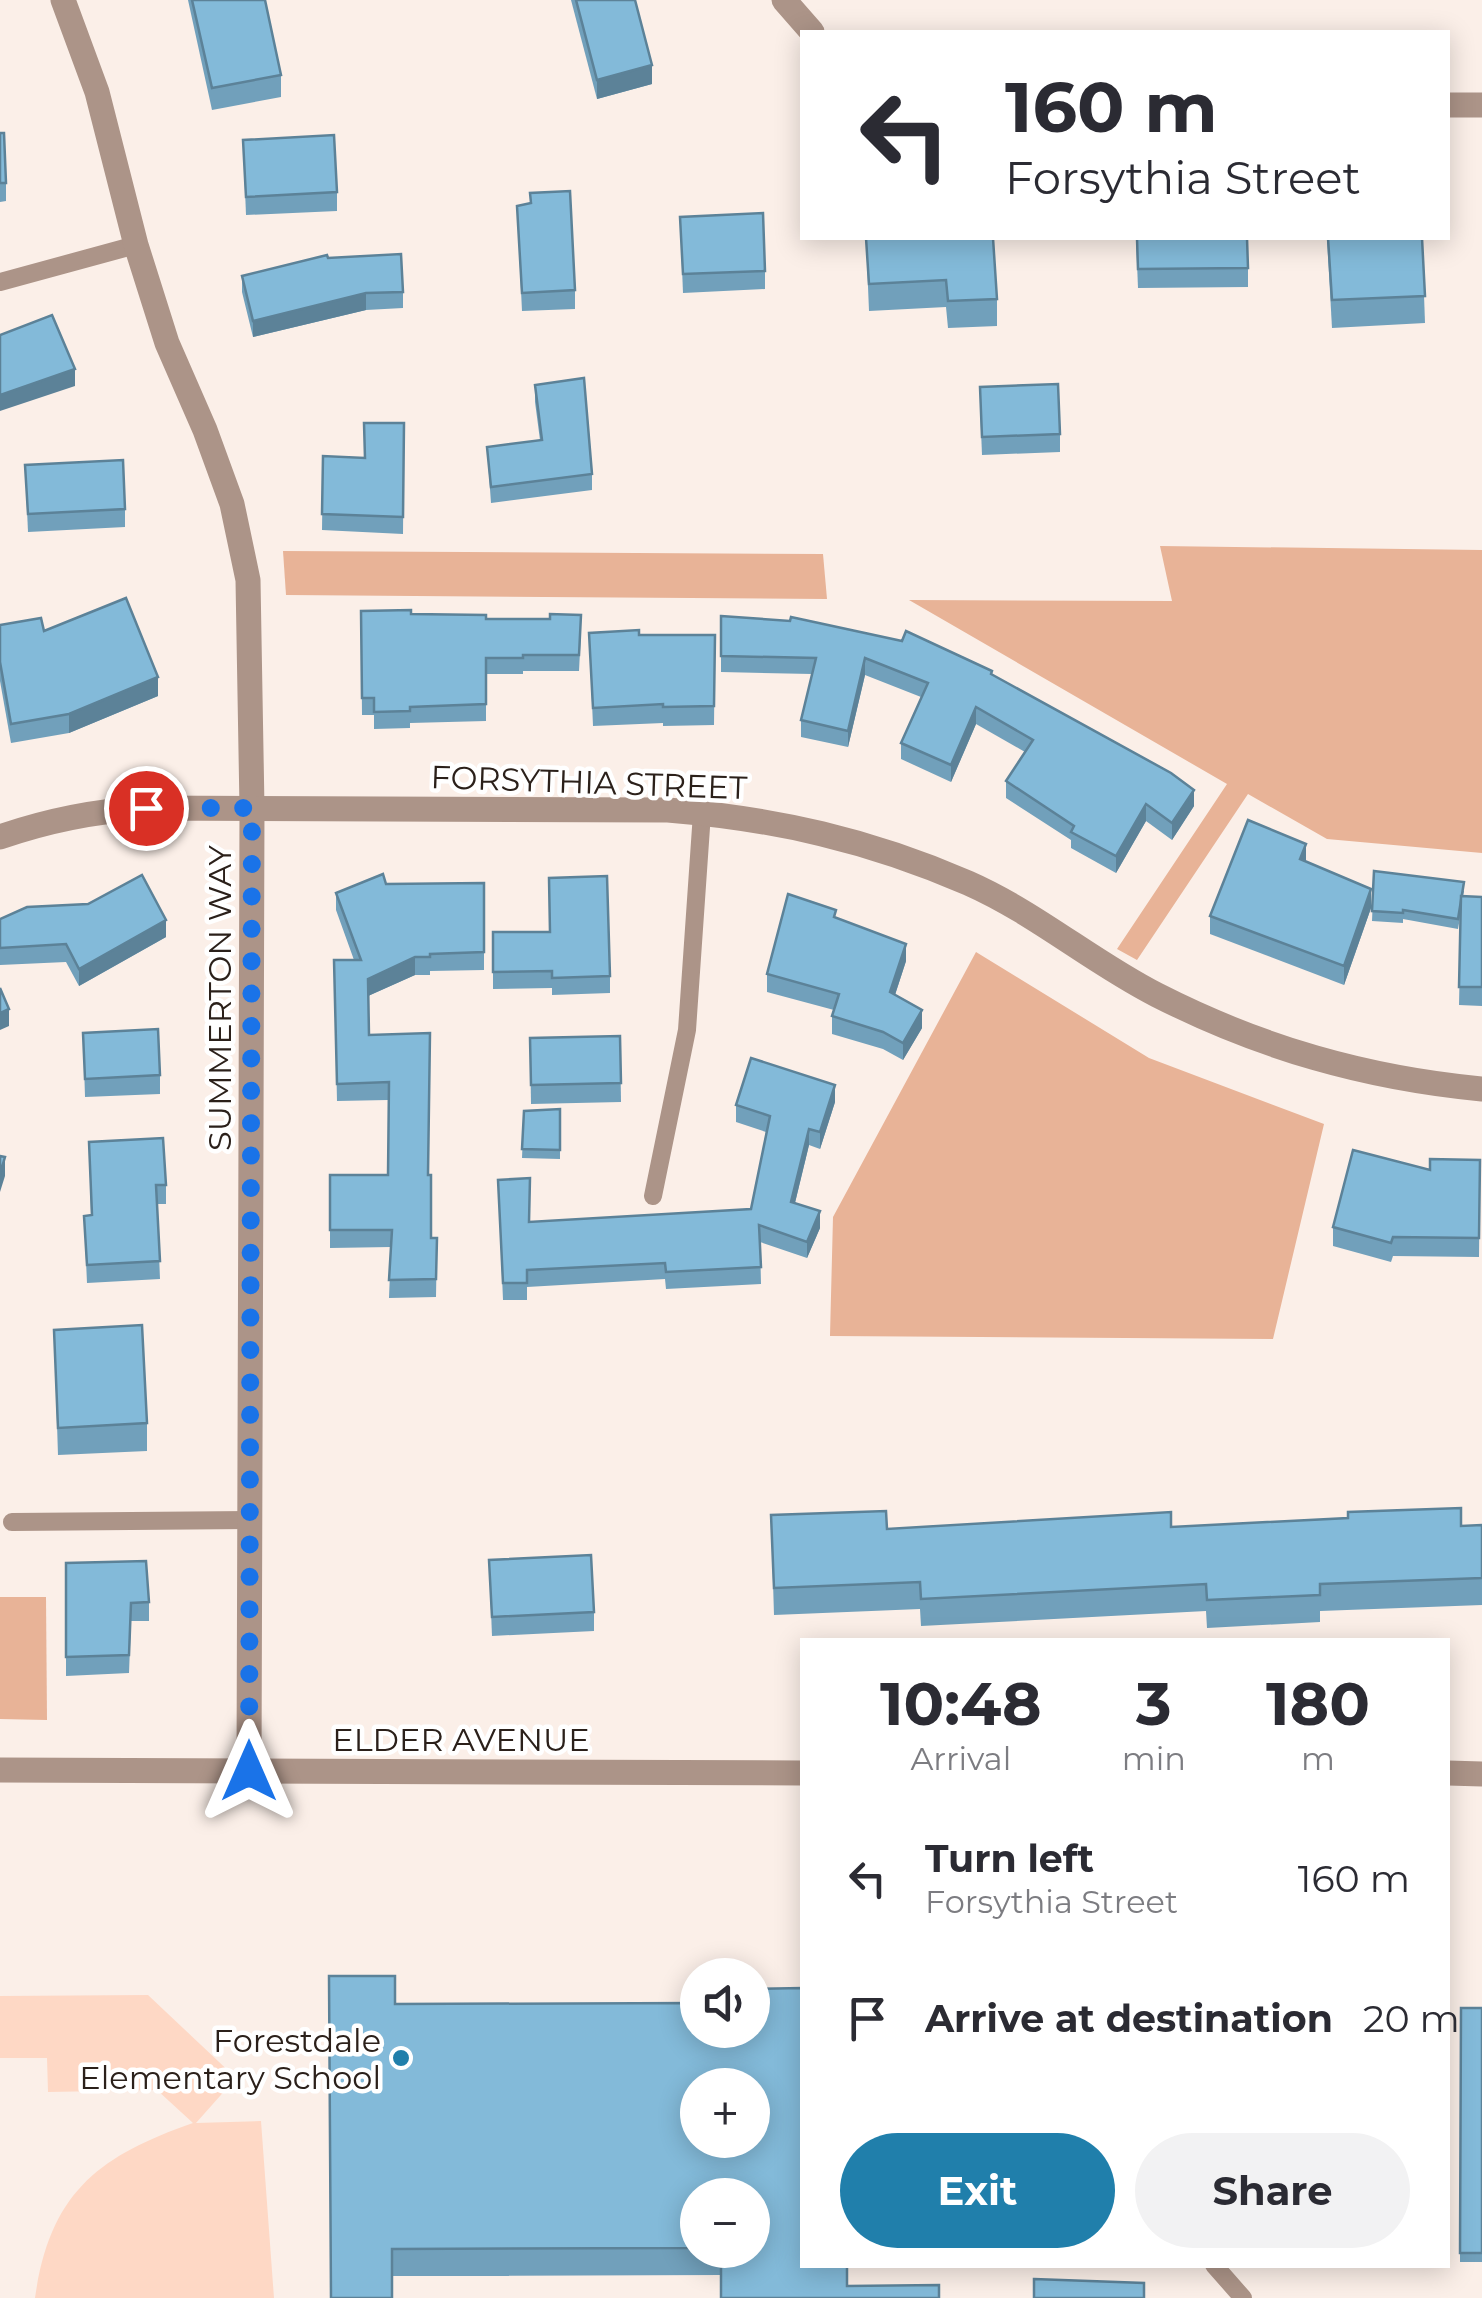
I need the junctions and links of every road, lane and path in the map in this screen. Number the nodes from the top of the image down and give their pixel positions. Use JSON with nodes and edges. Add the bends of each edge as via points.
{"nodes":[{"id":1,"x":63,"y":0,"type":"edge"},
{"id":2,"x":784,"y":0,"type":"edge"},
{"id":3,"x":810,"y":30,"type":"edge"},
{"id":4,"x":1450,"y":105,"type":"edge"},
{"id":5,"x":1482,"y":105,"type":"edge"},
{"id":6,"x":136,"y":244,"type":"junction"},
{"id":7,"x":0,"y":282,"type":"edge"},
{"id":8,"x":252,"y":808,"type":"junction"},
{"id":9,"x":702,"y":813,"type":"junction"},
{"id":10,"x":0,"y":836,"type":"edge"},
{"id":11,"x":1482,"y":1089,"type":"edge"},
{"id":12,"x":654,"y":1196,"type":"dead end"},
{"id":13,"x":250,"y":1520,"type":"junction"},
{"id":14,"x":12,"y":1522,"type":"dead end"},
{"id":15,"x":0,"y":1770,"type":"edge"},
{"id":16,"x":249,"y":1771,"type":"junction"},
{"id":17,"x":800,"y":1773,"type":"edge"},
{"id":18,"x":1450,"y":1774,"type":"edge"},
{"id":19,"x":1482,"y":1774,"type":"edge"},
{"id":20,"x":1217,"y":2268,"type":"edge"},
{"id":21,"x":1242,"y":2298,"type":"edge"}],
"edges":[{"from":1,"to":6,"type":"street","name":"SUMMERTON WAY","via":[[97,92]]},
{"from":2,"to":3,"type":"street"},
{"from":4,"to":5,"type":"street"},
{"from":6,"to":7,"type":"lane"},
{"from":6,"to":8,"type":"street","name":"SUMMERTON WAY","via":[[237,525],[248,580]]},
{"from":8,"to":9,"type":"street","name":"FORSYTHIA STREET"},
{"from":8,"to":10,"type":"street","name":"FORSYTHIA STREET","via":[[99,811]]},
{"from":8,"to":13,"type":"street","name":"SUMMERTON WAY"},
{"from":9,"to":11,"type":"street","name":"FORSYTHIA STREET","via":[[812,830],[972,885],[1155,994],[1253,1040],[1363,1073]]},
{"from":9,"to":12,"type":"lane","via":[[686,1030]]},
{"from":13,"to":14,"type":"lane"},
{"from":13,"to":16,"type":"street","name":"SUMMERTON WAY"},
{"from":15,"to":16,"type":"street","name":"ELDER AVENUE"},
{"from":16,"to":17,"type":"street","name":"ELDER AVENUE"},
{"from":18,"to":19,"type":"street"},
{"from":20,"to":21,"type":"lane"}]}
